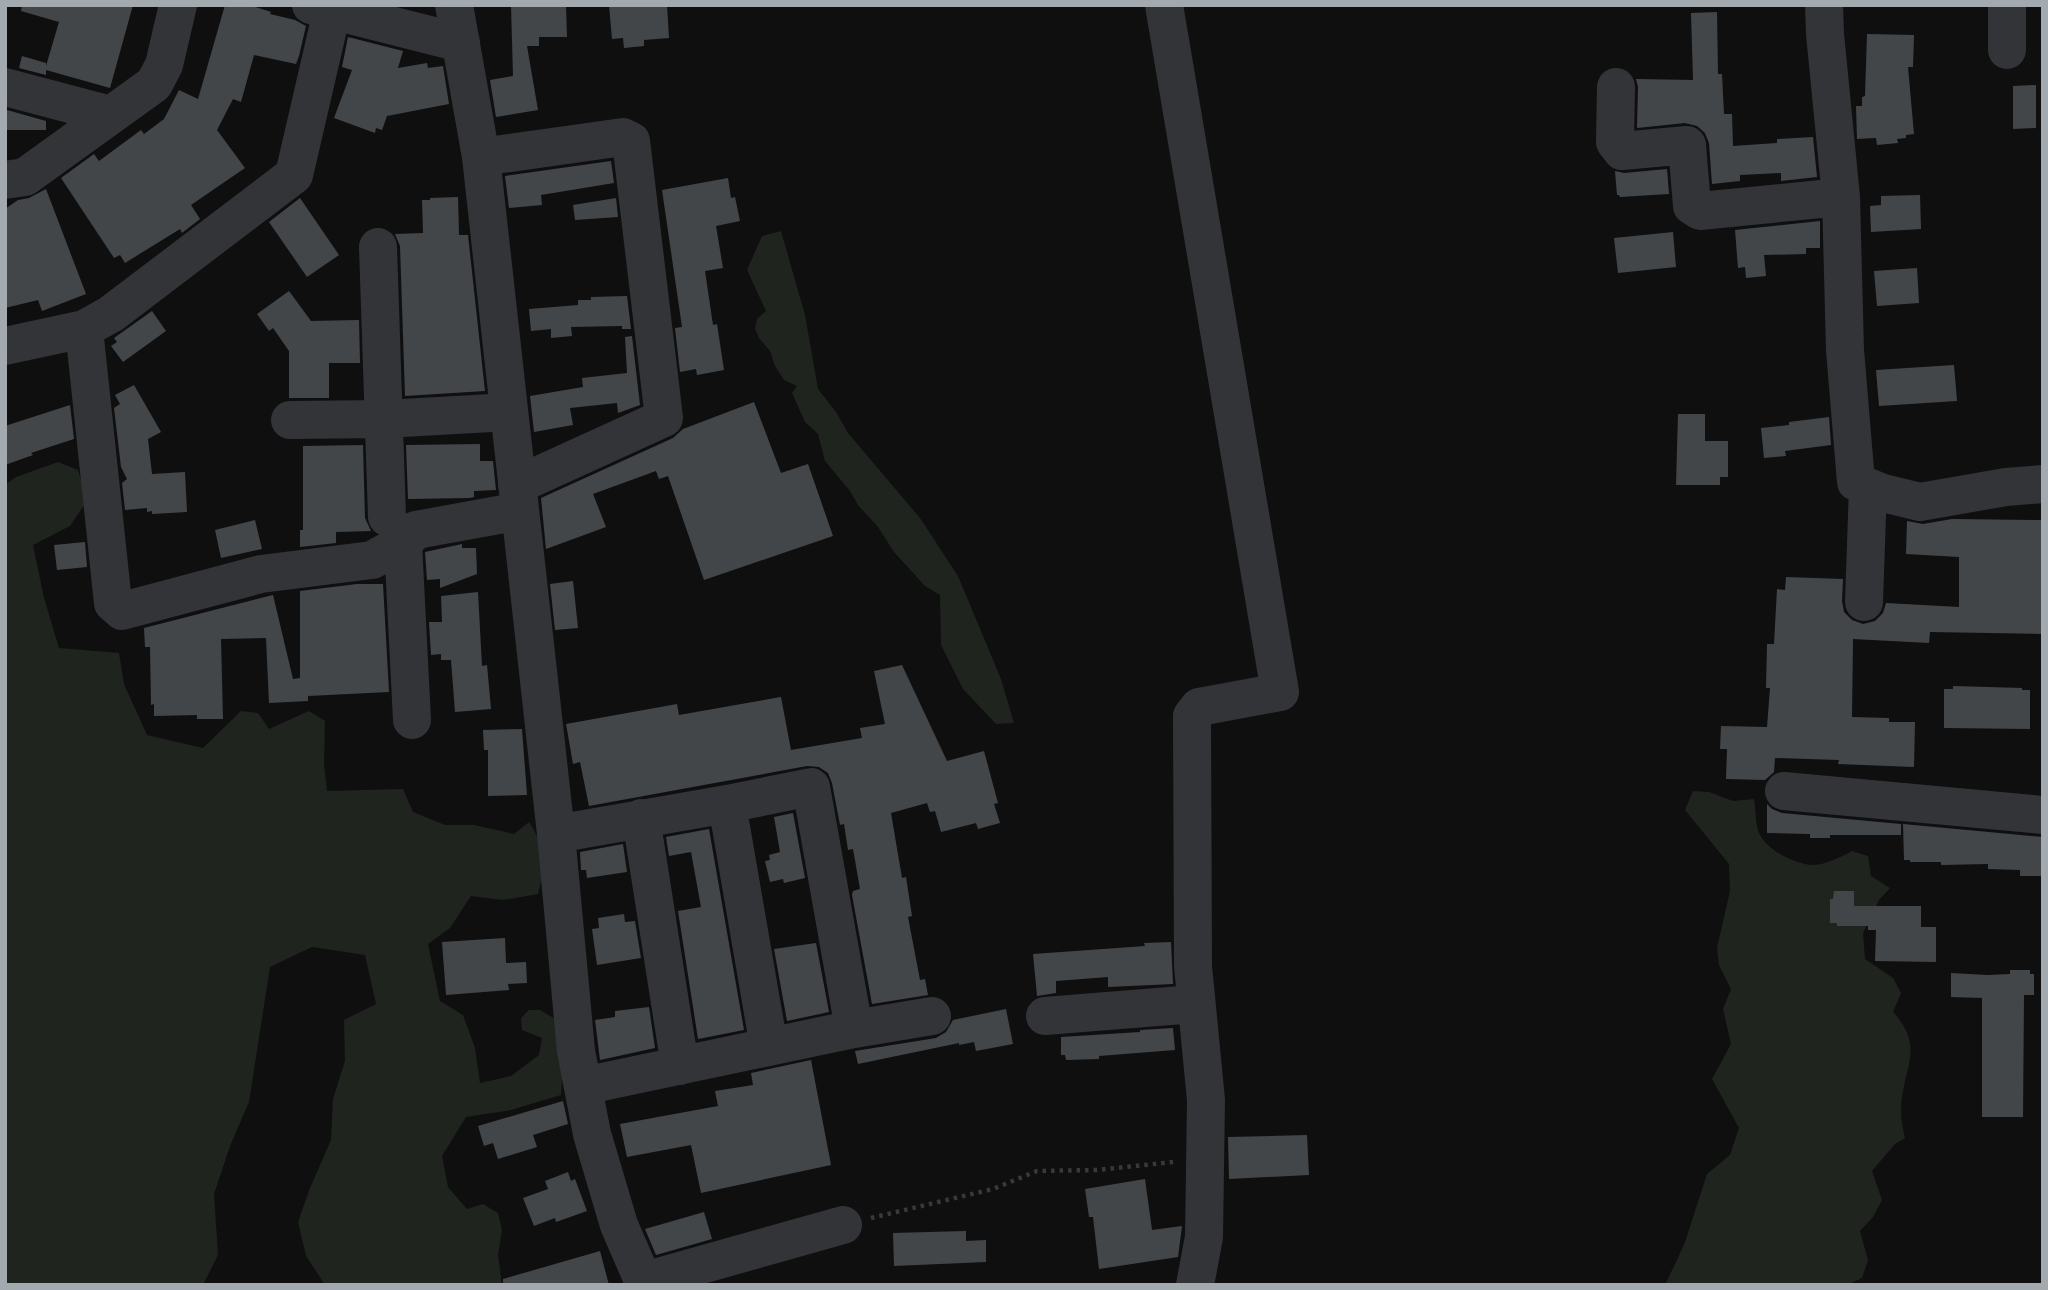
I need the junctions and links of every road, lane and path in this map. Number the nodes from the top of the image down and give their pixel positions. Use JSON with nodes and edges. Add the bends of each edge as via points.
{"nodes":[{"id":1,"x":178,"y":5,"type":"edge"},
{"id":2,"x":454,"y":5,"type":"edge"},
{"id":3,"x":1164,"y":5,"type":"edge"},
{"id":4,"x":1824,"y":5,"type":"edge"},
{"id":5,"x":2007,"y":5,"type":"edge"},
{"id":6,"x":322,"y":8,"type":"edge"},
{"id":7,"x":461,"y":43,"type":"junction"},
{"id":8,"x":2007,"y":50,"type":"dead end"},
{"id":9,"x":5,"y":87,"type":"edge"},
{"id":10,"x":1616,"y":87,"type":"dead end"},
{"id":11,"x":111,"y":115,"type":"junction"},
{"id":12,"x":481,"y":158,"type":"junction"},
{"id":13,"x":5,"y":180,"type":"edge"},
{"id":14,"x":1841,"y":197,"type":"junction"},
{"id":15,"x":378,"y":247,"type":"dead end"},
{"id":16,"x":84,"y":328,"type":"junction"},
{"id":17,"x":5,"y":346,"type":"edge"},
{"id":18,"x":509,"y":412,"type":"junction"},
{"id":19,"x":385,"y":419,"type":"junction"},
{"id":20,"x":290,"y":420,"type":"dead end"},
{"id":21,"x":2043,"y":484,"type":"edge"},
{"id":22,"x":1862,"y":485,"type":"junction"},
{"id":23,"x":519,"y":498,"type":"junction"},
{"id":24,"x":395,"y":530,"type":"junction"},
{"id":25,"x":1864,"y":603,"type":"dead end"},
{"id":26,"x":412,"y":720,"type":"dead end"},
{"id":27,"x":1784,"y":791,"type":"dead end"},
{"id":28,"x":727,"y":804,"type":"junction"},
{"id":29,"x":2043,"y":815,"type":"edge"},
{"id":30,"x":641,"y":818,"type":"junction"},
{"id":31,"x":556,"y":834,"type":"junction"},
{"id":32,"x":1195,"y":1004,"type":"junction"},
{"id":33,"x":933,"y":1016,"type":"dead end"},
{"id":34,"x":1045,"y":1016,"type":"dead end"},
{"id":35,"x":854,"y":1029,"type":"junction"},
{"id":36,"x":769,"y":1047,"type":"junction"},
{"id":37,"x":680,"y":1066,"type":"junction"},
{"id":38,"x":583,"y":1086,"type":"junction"},
{"id":39,"x":1206,"y":1160,"type":"junction"},
{"id":40,"x":842,"y":1225,"type":"joint"},
{"id":41,"x":644,"y":1283,"type":"edge"},
{"id":42,"x":1195,"y":1285,"type":"edge"}],
"edges":[{"from":1,"to":11,"type":"street","via":[[164,65],[154,84]]},
{"from":2,"to":7,"type":"street"},
{"from":3,"to":32,"type":"street","via":[[1280,692],[1199,708],[1192,716]]},
{"from":4,"to":14,"type":"street"},
{"from":5,"to":8,"type":"street"},
{"from":6,"to":7,"type":"street"},
{"from":6,"to":16,"type":"street","via":[[295,175],[111,314]]},
{"from":7,"to":12,"type":"street"},
{"from":9,"to":11,"type":"street"},
{"from":10,"to":14,"type":"street","via":[[1615,142],[1622,151],[1687,145],[1692,206],[1700,212]]},
{"from":11,"to":13,"type":"street","via":[[25,177]]},
{"from":12,"to":18,"type":"street"},
{"from":12,"to":23,"type":"street","via":[[623,137],[631,141],[664,418]]},
{"from":14,"to":22,"type":"street","via":[[1845,350]]},
{"from":15,"to":19,"type":"street"},
{"from":16,"to":17,"type":"street"},
{"from":16,"to":24,"type":"street","via":[[113,603],[122,611],[261,574],[372,560]]},
{"from":18,"to":19,"type":"street"},
{"from":18,"to":23,"type":"street"},
{"from":19,"to":20,"type":"street"},
{"from":19,"to":24,"type":"street"},
{"from":21,"to":22,"type":"street","via":[[1920,502]]},
{"from":22,"to":25,"type":"street"},
{"from":23,"to":24,"type":"street","via":[[416,530]]},
{"from":23,"to":31,"type":"street"},
{"from":24,"to":26,"type":"street"},
{"from":27,"to":29,"type":"street"},
{"from":28,"to":30,"type":"street"},
{"from":28,"to":35,"type":"street","via":[[811,787]]},
{"from":28,"to":36,"type":"street"},
{"from":30,"to":31,"type":"street"},
{"from":30,"to":37,"type":"street"},
{"from":31,"to":38,"type":"street"},
{"from":32,"to":34,"type":"street"},
{"from":32,"to":39,"type":"street","via":[[1206,1100]]},
{"from":33,"to":35,"type":"street"},
{"from":35,"to":36,"type":"street"},
{"from":36,"to":37,"type":"street"},
{"from":37,"to":38,"type":"street"},
{"from":38,"to":41,"type":"street","via":[[619,1225]]},
{"from":39,"to":40,"type":"path","via":[[1037,1171],[993,1189]]},
{"from":39,"to":42,"type":"street","via":[[1204,1237]]},
{"from":40,"to":41,"type":"street"}]}
